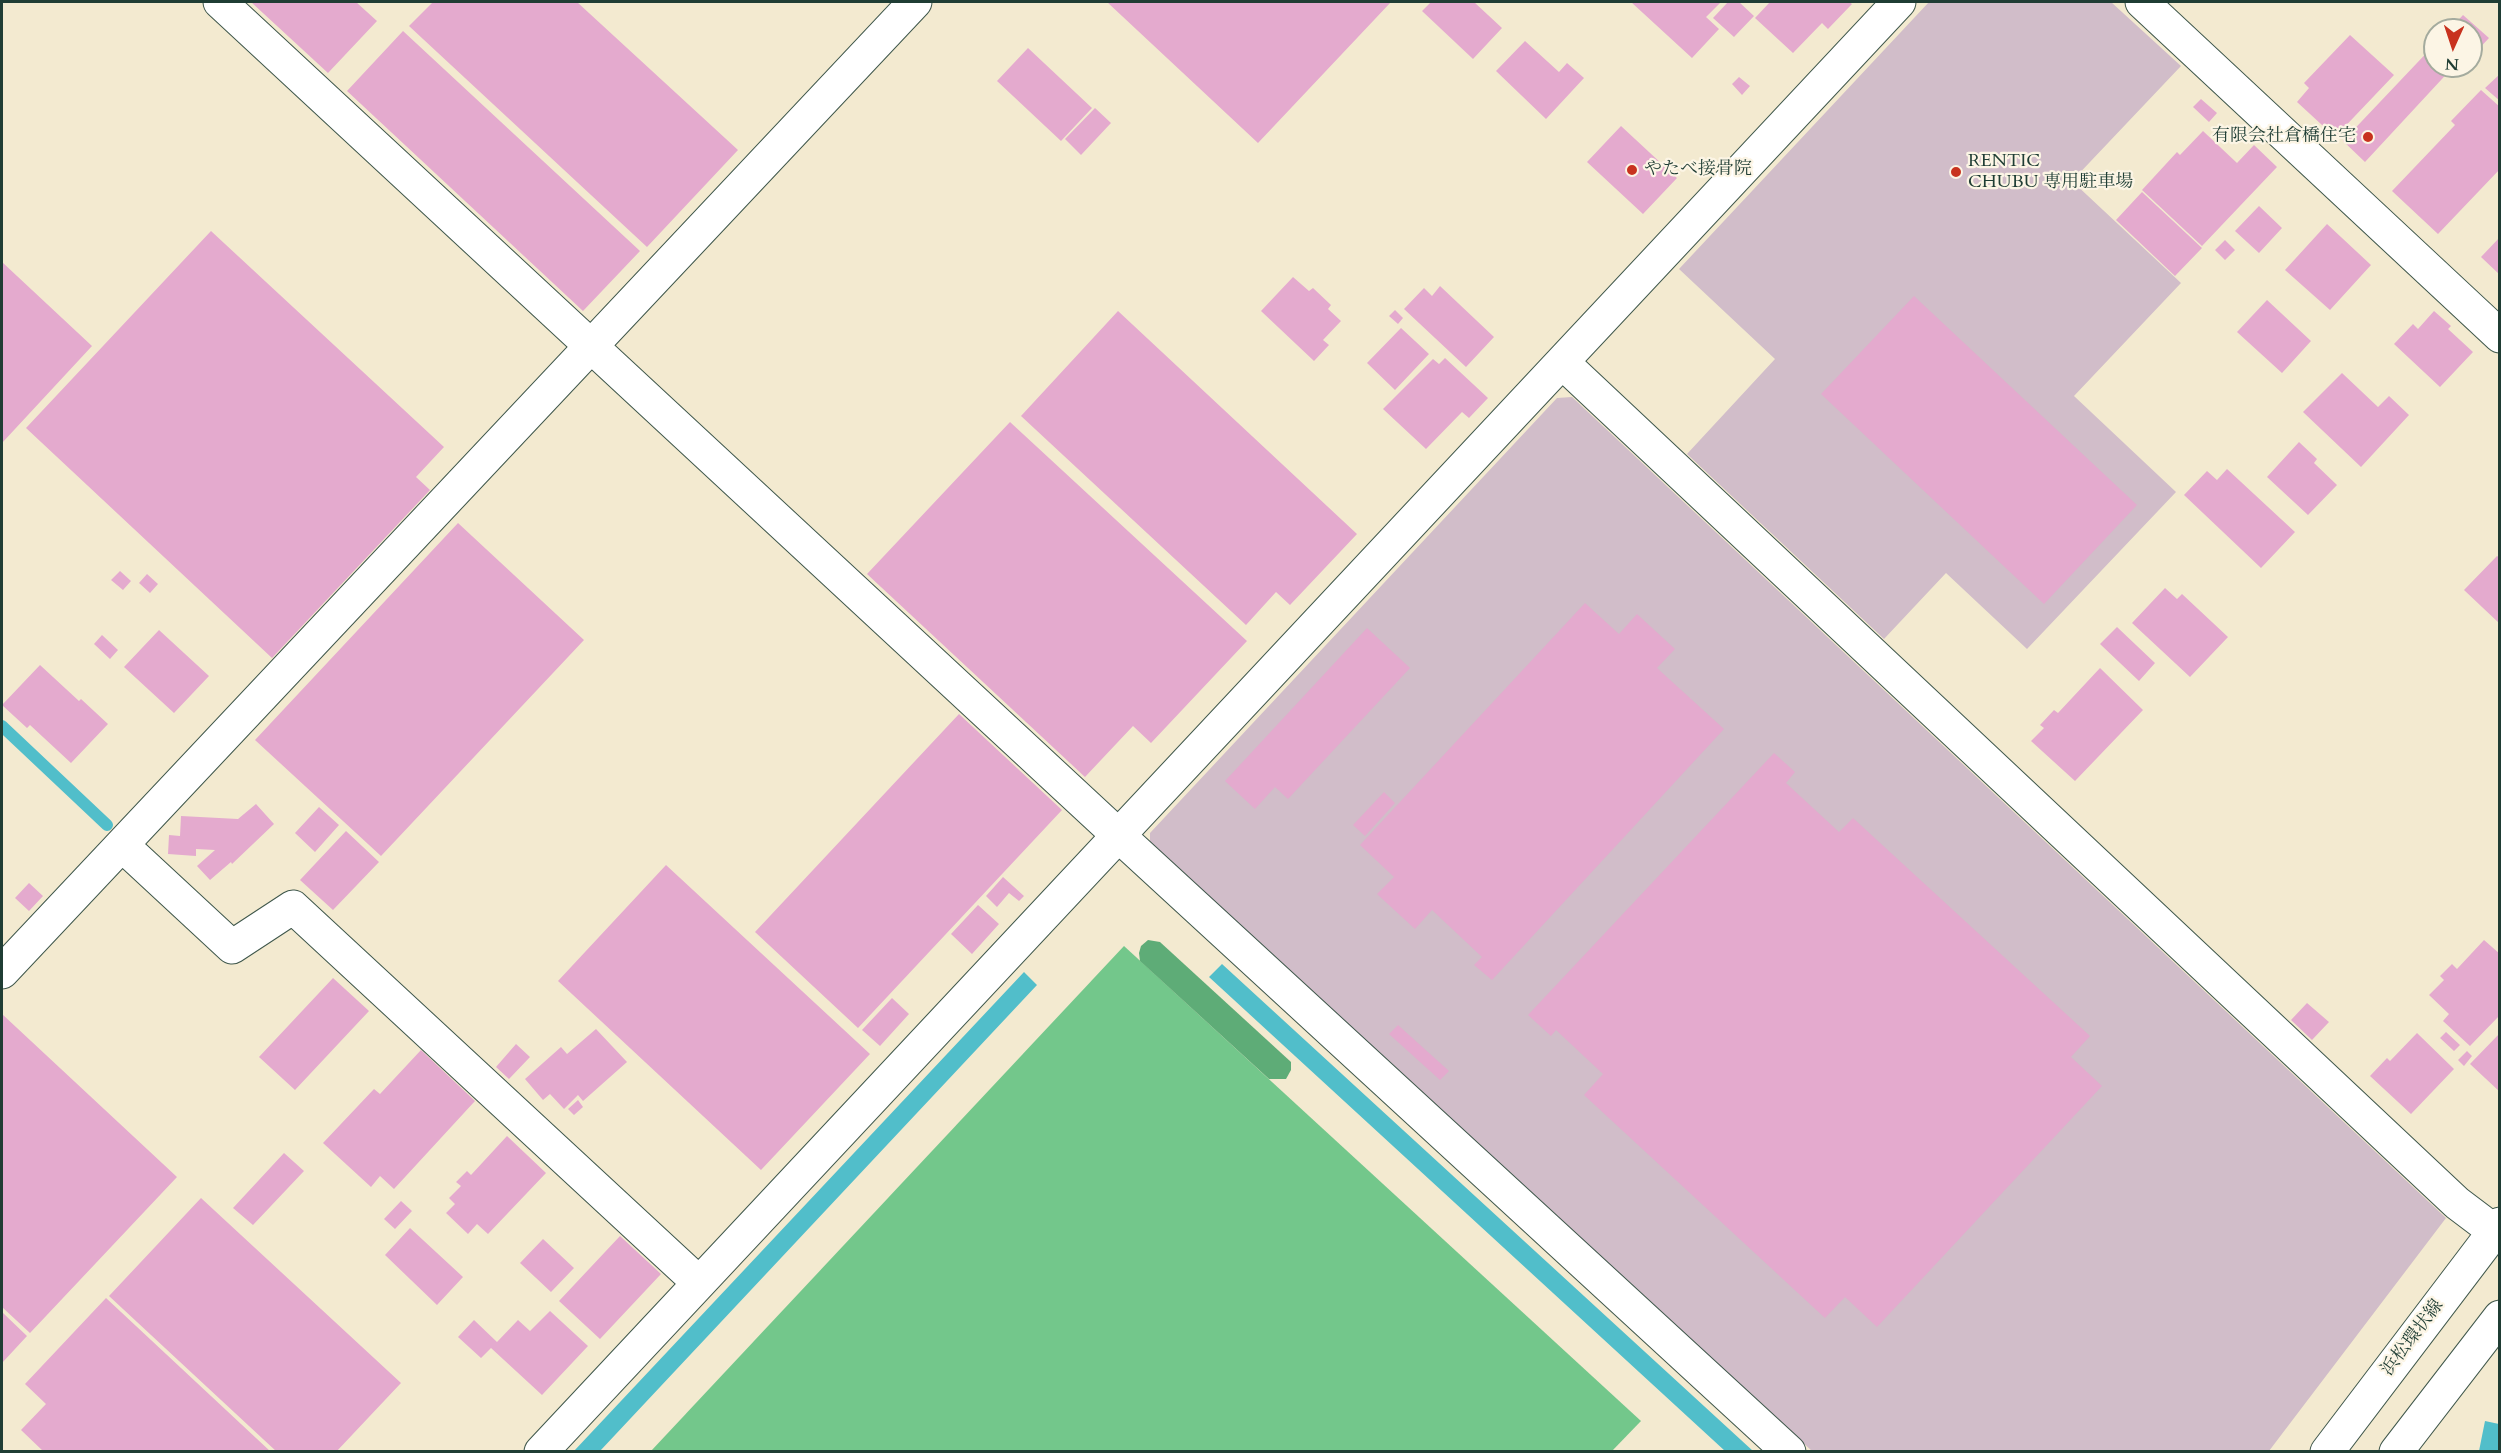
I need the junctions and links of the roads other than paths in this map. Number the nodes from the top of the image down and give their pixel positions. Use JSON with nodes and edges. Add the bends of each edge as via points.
{"nodes":[{"id":1,"x":220,"y":2,"type":"edge"},
{"id":2,"x":915,"y":2,"type":"edge"},
{"id":3,"x":1899,"y":2,"type":"edge"},
{"id":4,"x":2142,"y":2,"type":"edge"},
{"id":5,"x":2499,"y":336,"type":"edge"},
{"id":6,"x":592,"y":347,"type":"junction"},
{"id":7,"x":1562,"y":362,"type":"junction"},
{"id":8,"x":1118,"y":836,"type":"junction"},
{"id":9,"x":122,"y":845,"type":"junction"},
{"id":10,"x":2,"y":972,"type":"edge"},
{"id":11,"x":2497,"y":1228,"type":"edge"},
{"id":12,"x":699,"y":1283,"type":"junction"},
{"id":13,"x":2499,"y":1317,"type":"edge"},
{"id":14,"x":541,"y":1452,"type":"edge"},
{"id":15,"x":1789,"y":1452,"type":"edge"},
{"id":16,"x":2327,"y":1452,"type":"edge"},
{"id":17,"x":2396,"y":1452,"type":"edge"}],
"edges":[{"from":1,"to":6,"type":"street"},
{"from":2,"to":6,"type":"street"},
{"from":3,"to":7,"type":"street"},
{"from":4,"to":5,"type":"street"},
{"from":6,"to":8,"type":"street"},
{"from":6,"to":9,"type":"street"},
{"from":7,"to":8,"type":"street"},
{"from":7,"to":11,"type":"street","via":[[2457,1203]]},
{"from":8,"to":12,"type":"street"},
{"from":8,"to":15,"type":"street"},
{"from":9,"to":10,"type":"street"},
{"from":9,"to":12,"type":"street","via":[[232,947],[293,907]]},
{"from":11,"to":16,"type":"street","name":"浜松環状線"},
{"from":12,"to":14,"type":"street"},
{"from":13,"to":17,"type":"street"}]}
